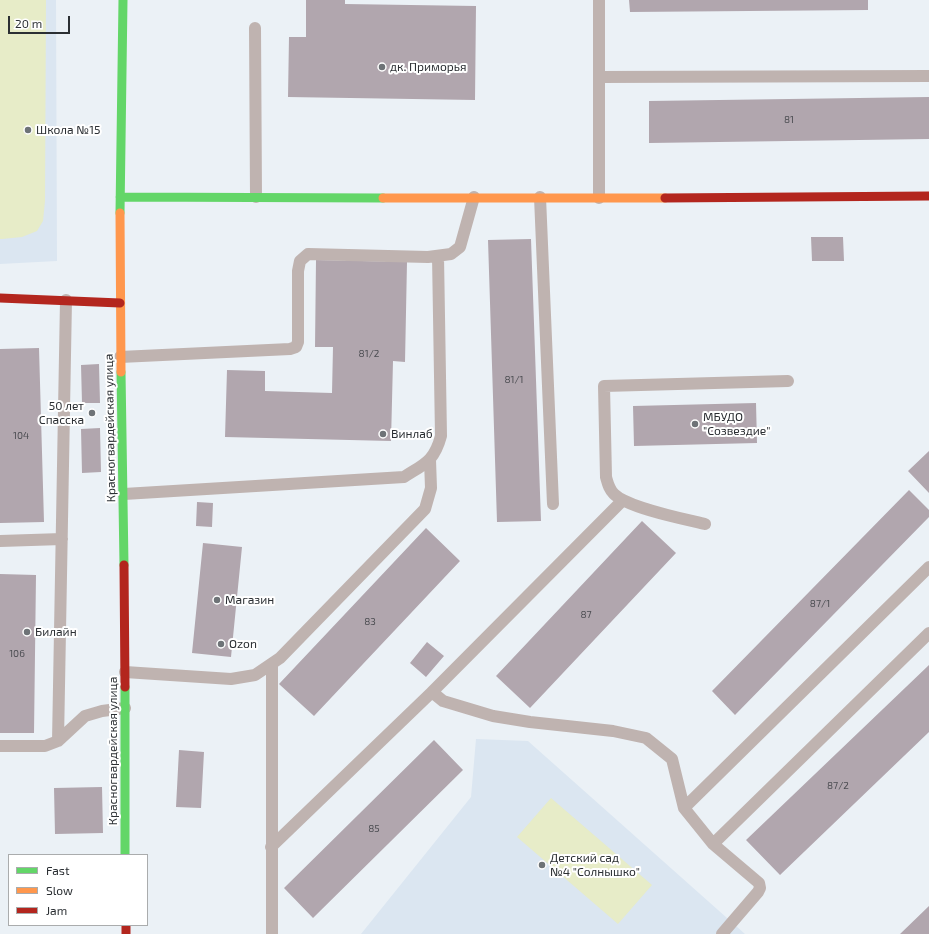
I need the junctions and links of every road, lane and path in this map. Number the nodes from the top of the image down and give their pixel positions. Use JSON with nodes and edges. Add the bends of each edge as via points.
{"nodes":[{"id":1,"x":124,"y":0,"type":"edge"},
{"id":2,"x":599,"y":0,"type":"edge"},
{"id":3,"x":255,"y":28,"type":"dead end"},
{"id":4,"x":929,"y":76,"type":"edge"},
{"id":5,"x":599,"y":77,"type":"junction"},
{"id":6,"x":929,"y":196,"type":"edge"},
{"id":7,"x":120,"y":197,"type":"junction"},
{"id":8,"x":256,"y":197,"type":"junction"},
{"id":9,"x":474,"y":197,"type":"junction"},
{"id":10,"x":540,"y":197,"type":"junction"},
{"id":11,"x":599,"y":198,"type":"junction"},
{"id":12,"x":438,"y":256,"type":"junction"},
{"id":13,"x":0,"y":298,"type":"edge"},
{"id":14,"x":66,"y":300,"type":"junction"},
{"id":15,"x":120,"y":303,"type":"junction"},
{"id":16,"x":120,"y":357,"type":"junction"},
{"id":17,"x":788,"y":381,"type":"dead end"},
{"id":18,"x":430,"y":460,"type":"junction"},
{"id":19,"x":124,"y":494,"type":"junction"},
{"id":20,"x":623,"y":500,"type":"junction"},
{"id":21,"x":553,"y":504,"type":"dead end"},
{"id":22,"x":705,"y":524,"type":"dead end"},
{"id":23,"x":62,"y":539,"type":"junction"},
{"id":24,"x":0,"y":540,"type":"edge"},
{"id":25,"x":929,"y":567,"type":"edge"},
{"id":26,"x":929,"y":633,"type":"edge"},
{"id":27,"x":272,"y":664,"type":"junction"},
{"id":28,"x":125,"y":672,"type":"junction"},
{"id":29,"x":432,"y":692,"type":"junction"},
{"id":30,"x":125,"y":708,"type":"junction"},
{"id":31,"x":58,"y":741,"type":"junction"},
{"id":32,"x":0,"y":746,"type":"edge"},
{"id":33,"x":684,"y":808,"type":"junction"},
{"id":34,"x":713,"y":844,"type":"junction"},
{"id":35,"x":271,"y":847,"type":"junction"},
{"id":36,"x":125,"y":854,"type":"edge"},
{"id":37,"x":272,"y":934,"type":"edge"},
{"id":38,"x":722,"y":934,"type":"edge"}],
"edges":[{"from":1,"to":7,"type":"street","name":"Красногвардейская улица"},
{"from":2,"to":5,"type":"lane"},
{"from":3,"to":8,"type":"lane"},
{"from":4,"to":5,"type":"lane"},
{"from":5,"to":11,"type":"lane"},
{"from":6,"to":11,"type":"street"},
{"from":7,"to":8,"type":"street"},
{"from":7,"to":15,"type":"street","name":"Красногвардейская улица"},
{"from":8,"to":9,"type":"street"},
{"from":9,"to":10,"type":"street"},
{"from":9,"to":12,"type":"lane","via":[[460,247],[451,254]]},
{"from":10,"to":11,"type":"street"},
{"from":10,"to":21,"type":"lane"},
{"from":12,"to":16,"type":"lane","via":[[308,254],[300,261],[298,271],[298,342],[296,347],[290,349]]},
{"from":12,"to":18,"type":"lane","via":[[441,436],[438,449]]},
{"from":13,"to":14,"type":"street"},
{"from":14,"to":15,"type":"street"},
{"from":14,"to":23,"type":"lane"},
{"from":15,"to":16,"type":"street","name":"Красногвардейская улица"},
{"from":16,"to":19,"type":"street","name":"Красногвардейская улица"},
{"from":17,"to":20,"type":"lane","via":[[604,386],[606,478],[610,490]]},
{"from":18,"to":19,"type":"lane","via":[[404,477]]},
{"from":18,"to":27,"type":"lane","via":[[431,488],[425,509]]},
{"from":19,"to":28,"type":"street","name":"Красногвардейская улица"},
{"from":20,"to":22,"type":"lane","via":[[638,507]]},
{"from":20,"to":29,"type":"lane"},
{"from":23,"to":24,"type":"lane"},
{"from":23,"to":31,"type":"lane"},
{"from":25,"to":33,"type":"lane"},
{"from":26,"to":34,"type":"lane"},
{"from":27,"to":28,"type":"lane","via":[[255,675],[231,679]]},
{"from":27,"to":35,"type":"lane"},
{"from":28,"to":30,"type":"street","name":"Красногвардейская улица"},
{"from":29,"to":33,"type":"lane","via":[[443,701],[493,716],[613,730],[646,738],[672,759]]},
{"from":29,"to":35,"type":"lane"},
{"from":30,"to":31,"type":"lane","via":[[86,716]]},
{"from":30,"to":36,"type":"street","name":"Красногвардейская улица"},
{"from":31,"to":32,"type":"lane","via":[[45,746]]},
{"from":33,"to":34,"type":"lane"},
{"from":34,"to":38,"type":"lane","via":[[759,883],[760,888]]},
{"from":35,"to":37,"type":"lane"}]}
